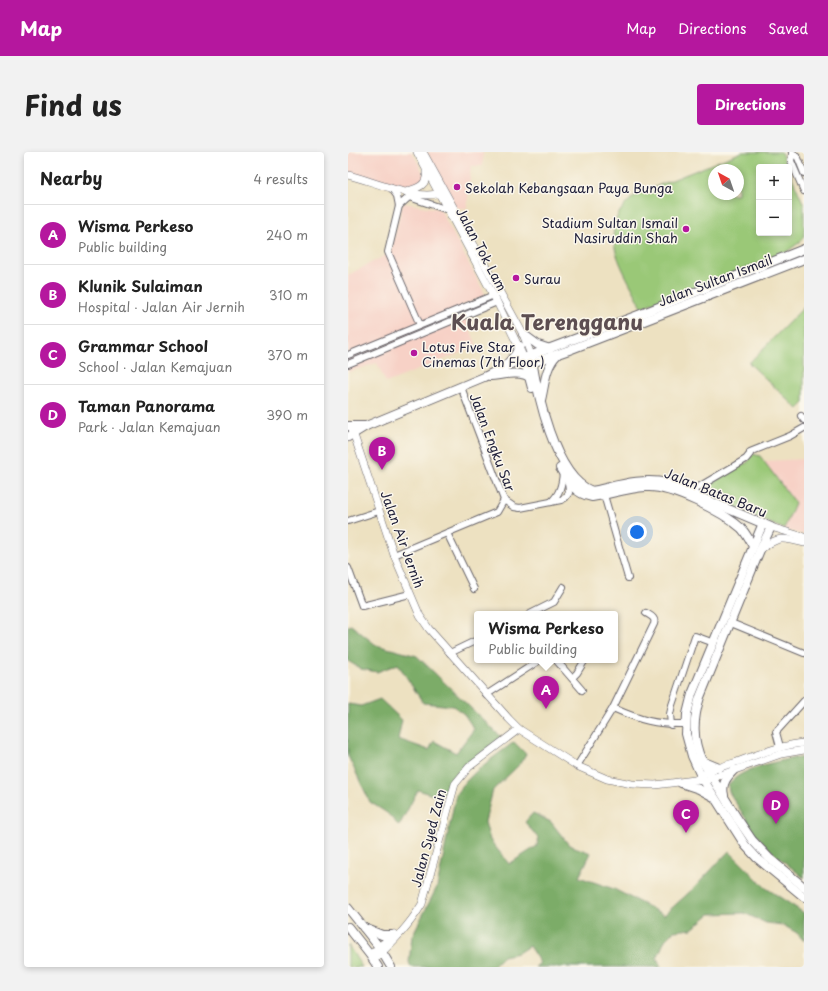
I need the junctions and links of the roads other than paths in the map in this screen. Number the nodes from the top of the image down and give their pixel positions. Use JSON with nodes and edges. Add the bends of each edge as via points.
{"nodes":[{"id":1,"x":416,"y":152,"type":"edge"},
{"id":2,"x":423,"y":152,"type":"edge"},
{"id":3,"x":792,"y":153,"type":"edge"},
{"id":4,"x":426,"y":169,"type":"junction"},
{"id":5,"x":804,"y":173,"type":"edge"},
{"id":6,"x":348,"y":175,"type":"edge"},
{"id":7,"x":392,"y":189,"type":"junction"},
{"id":8,"x":804,"y":191,"type":"edge"},
{"id":9,"x":406,"y":192,"type":"junction"},
{"id":10,"x":442,"y":192,"type":"junction"},
{"id":11,"x":399,"y":206,"type":"junction"},
{"id":12,"x":448,"y":210,"type":"junction"},
{"id":13,"x":803,"y":248,"type":"edge"},
{"id":14,"x":804,"y":259,"type":"edge"},
{"id":15,"x":494,"y":295,"type":"junction"},
{"id":16,"x":498,"y":302,"type":"junction"},
{"id":17,"x":420,"y":326,"type":"junction"},
{"id":18,"x":522,"y":334,"type":"junction"},
{"id":19,"x":520,"y":346,"type":"junction"},
{"id":20,"x":550,"y":349,"type":"junction"},
{"id":21,"x":557,"y":354,"type":"junction"},
{"id":22,"x":348,"y":355,"type":"edge"},
{"id":23,"x":529,"y":359,"type":"junction"},
{"id":24,"x":348,"y":364,"type":"edge"},
{"id":25,"x":504,"y":366,"type":"junction"},
{"id":26,"x":484,"y":378,"type":"junction"},
{"id":27,"x":532,"y":379,"type":"junction"},
{"id":28,"x":461,"y":387,"type":"junction"},
{"id":29,"x":541,"y":403,"type":"junction"},
{"id":30,"x":349,"y":424,"type":"edge"},
{"id":31,"x":366,"y":426,"type":"junction"},
{"id":32,"x":804,"y":428,"type":"edge"},
{"id":33,"x":351,"y":436,"type":"edge"},
{"id":34,"x":565,"y":477,"type":"junction"},
{"id":35,"x":690,"y":492,"type":"junction"},
{"id":36,"x":604,"y":495,"type":"junction"},
{"id":37,"x":504,"y":500,"type":"junction"},
{"id":38,"x":550,"y":503,"type":"junction"},
{"id":39,"x":379,"y":511,"type":"junction"},
{"id":40,"x":348,"y":521,"type":"edge"},
{"id":41,"x":763,"y":523,"type":"junction"},
{"id":42,"x":771,"y":527,"type":"junction"},
{"id":43,"x":447,"y":533,"type":"junction"},
{"id":44,"x":804,"y":537,"type":"edge"},
{"id":45,"x":804,"y":544,"type":"edge"},
{"id":46,"x":757,"y":548,"type":"junction"},
{"id":47,"x":394,"y":555,"type":"junction"},
{"id":48,"x":348,"y":568,"type":"edge"},
{"id":49,"x":628,"y":578,"type":"dead end"},
{"id":50,"x":351,"y":587,"type":"edge"},
{"id":51,"x":563,"y":587,"type":"dead end"},
{"id":52,"x":474,"y":589,"type":"dead end"},
{"id":53,"x":410,"y":594,"type":"junction"},
{"id":54,"x":536,"y":611,"type":"edge"},
{"id":55,"x":646,"y":613,"type":"dead end"},
{"id":56,"x":731,"y":623,"type":"junction"},
{"id":57,"x":474,"y":641,"type":"edge"},
{"id":58,"x":714,"y":643,"type":"junction"},
{"id":59,"x":450,"y":653,"type":"junction"},
{"id":60,"x":804,"y":653,"type":"edge"},
{"id":61,"x":535,"y":663,"type":"edge"},
{"id":62,"x":559,"y":663,"type":"edge"},
{"id":63,"x":583,"y":663,"type":"edge"},
{"id":64,"x":572,"y":678,"type":"junction"},
{"id":65,"x":582,"y":690,"type":"dead end"},
{"id":66,"x":486,"y":695,"type":"junction"},
{"id":67,"x":804,"y":701,"type":"edge"},
{"id":68,"x":613,"y":708,"type":"junction"},
{"id":69,"x":686,"y":724,"type":"junction"},
{"id":70,"x":671,"y":725,"type":"junction"},
{"id":71,"x":519,"y":729,"type":"junction"},
{"id":72,"x":804,"y":743,"type":"edge"},
{"id":73,"x":780,"y":747,"type":"junction"},
{"id":74,"x":804,"y":750,"type":"edge"},
{"id":75,"x":702,"y":761,"type":"junction"},
{"id":76,"x":577,"y":766,"type":"junction"},
{"id":77,"x":719,"y":768,"type":"junction"},
{"id":78,"x":734,"y":770,"type":"junction"},
{"id":79,"x":710,"y":775,"type":"junction"},
{"id":80,"x":700,"y":779,"type":"junction"},
{"id":81,"x":681,"y":783,"type":"junction"},
{"id":82,"x":724,"y":796,"type":"junction"},
{"id":83,"x":714,"y":797,"type":"junction"},
{"id":84,"x":804,"y":887,"type":"edge"},
{"id":85,"x":804,"y":897,"type":"edge"},
{"id":86,"x":348,"y":908,"type":"edge"},
{"id":87,"x":348,"y":927,"type":"edge"},
{"id":88,"x":364,"y":927,"type":"junction"},
{"id":89,"x":403,"y":929,"type":"junction"},
{"id":90,"x":392,"y":935,"type":"junction"},
{"id":91,"x":380,"y":950,"type":"junction"},
{"id":92,"x":374,"y":961,"type":"edge"},
{"id":93,"x":391,"y":967,"type":"edge"}],
"edges":[{"from":1,"to":4,"type":"street","name":"Jalan Tok Lam"},
{"from":2,"to":10,"type":"street","name":"Jalan Tok Lam"},
{"from":3,"to":5,"type":"street","via":[[798,158]]},
{"from":3,"to":8,"type":"street","via":[[791,161]]},
{"from":4,"to":9,"type":"street","via":[[427,178],[424,184]]},
{"from":4,"to":10,"type":"street","name":"Jalan Tok Lam"},
{"from":6,"to":7,"type":"street"},
{"from":7,"to":9,"type":"street"},
{"from":7,"to":11,"type":"street"},
{"from":9,"to":10,"type":"street"},
{"from":10,"to":12,"type":"street","name":"Jalan Tok Lam"},
{"from":10,"to":18,"type":"street","name":"Jalan Tok Lam"},
{"from":11,"to":12,"type":"street","via":[[410,197]]},
{"from":11,"to":17,"type":"street","via":[[388,252]]},
{"from":12,"to":15,"type":"street","name":"Jalan Tok Lam"},
{"from":13,"to":20,"type":"main road","name":"Jalan Sultan Ismail"},
{"from":14,"to":21,"type":"main road","name":"Jalan Sultan Ismail"},
{"from":15,"to":16,"type":"street","name":"Jalan Tok Lam"},
{"from":15,"to":17,"type":"street"},
{"from":16,"to":19,"type":"street","name":"Jalan Tok Lam"},
{"from":16,"to":24,"type":"street"},
{"from":17,"to":22,"type":"street"},
{"from":18,"to":20,"type":"main road","via":[[538,345]]},
{"from":18,"to":23,"type":"street","name":"Jalan Tok Lam"},
{"from":19,"to":23,"type":"street","name":"Jalan Tok Lam"},
{"from":19,"to":25,"type":"main road"},
{"from":20,"to":23,"type":"main road","name":"Jalan Sultan Ismail"},
{"from":21,"to":23,"type":"main road","name":"Jalan Sultan Ismail"},
{"from":21,"to":29,"type":"main road","via":[[548,368]]},
{"from":23,"to":25,"type":"main road","name":"Jalan Sultan Ismail"},
{"from":23,"to":27,"type":"main road","name":"Jalan Batas Baru"},
{"from":25,"to":26,"type":"main road","name":"Jalan Sultan Ismail"},
{"from":26,"to":27,"type":"main road","via":[[516,374]]},
{"from":26,"to":28,"type":"main road","name":"Jalan Sultan Ismail"},
{"from":27,"to":29,"type":"main road","name":"Jalan Batas Baru"},
{"from":27,"to":34,"type":"main road","name":"Jalan Batas Baru","via":[[536,407]]},
{"from":28,"to":31,"type":"main road","name":"Jalan Sultan Ismail"},
{"from":28,"to":37,"type":"street","name":"Jalan Engku Sar"},
{"from":29,"to":35,"type":"main road","name":"Jalan Batas Baru","via":[[561,460],[584,488],[592,491],[646,480],[667,483]]},
{"from":30,"to":31,"type":"main road","name":"Jalan Sultan Ismail"},
{"from":30,"to":33,"type":"street","name":"Jalan Air Jernih"},
{"from":31,"to":33,"type":"main road"},
{"from":32,"to":35,"type":"street","via":[[750,452],[746,459]]},
{"from":33,"to":39,"type":"street","name":"Jalan Air Jernih"},
{"from":34,"to":36,"type":"main road","name":"Jalan Batas Baru","via":[[574,490],[584,496]]},
{"from":34,"to":38,"type":"street","via":[[559,492]]},
{"from":34,"to":38,"type":"street","via":[[568,496]]},
{"from":35,"to":41,"type":"main road","name":"Jalan Batas Baru"},
{"from":36,"to":46,"type":"main road","name":"Jalan Batas Baru","via":[[647,487],[669,490],[711,508],[728,519],[745,533]]},
{"from":36,"to":49,"type":"street"},
{"from":37,"to":38,"type":"street","via":[[520,508]]},
{"from":37,"to":43,"type":"street","name":"Jalan Engku Sar","via":[[497,512]]},
{"from":39,"to":40,"type":"street"},
{"from":39,"to":47,"type":"street","name":"Jalan Air Jernih"},
{"from":41,"to":42,"type":"main road","name":"Jalan Batas Baru"},
{"from":41,"to":46,"type":"main road"},
{"from":42,"to":44,"type":"street"},
{"from":42,"to":46,"type":"main road"},
{"from":43,"to":47,"type":"street","name":"Jalan Engku Sar"},
{"from":43,"to":52,"type":"street"},
{"from":45,"to":46,"type":"street","via":[[778,539]]},
{"from":46,"to":56,"type":"main road"},
{"from":46,"to":58,"type":"main road"},
{"from":47,"to":53,"type":"street","name":"Jalan Air Jernih"},
{"from":48,"to":50,"type":"street"},
{"from":50,"to":53,"type":"street","via":[[362,606]]},
{"from":51,"to":54,"type":"street","via":[[554,602]]},
{"from":53,"to":59,"type":"street","name":"Jalan Air Jernih","via":[[424,622]]},
{"from":55,"to":68,"type":"street","via":[[654,618],[654,624]]},
{"from":56,"to":60,"type":"street"},
{"from":56,"to":75,"type":"main road","via":[[695,710],[695,741]]},
{"from":57,"to":59,"type":"street"},
{"from":58,"to":69,"type":"main road","via":[[692,694]]},
{"from":58,"to":70,"type":"street","via":[[695,636],[672,704]]},
{"from":59,"to":66,"type":"street","name":"Jalan Air Jernih"},
{"from":61,"to":66,"type":"street"},
{"from":62,"to":64,"type":"street"},
{"from":63,"to":64,"type":"street"},
{"from":64,"to":65,"type":"street"},
{"from":66,"to":71,"type":"street","name":"Jalan Air Jernih"},
{"from":67,"to":73,"type":"street","via":[[776,732]]},
{"from":68,"to":70,"type":"street","via":[[651,723]]},
{"from":68,"to":76,"type":"street"},
{"from":69,"to":70,"type":"street"},
{"from":69,"to":80,"type":"main road","via":[[688,744]]},
{"from":71,"to":76,"type":"street","name":"Jalan Air Jernih"},
{"from":71,"to":89,"type":"street","name":"Jalan Syed Zain","via":[[470,767],[455,784],[422,904]]},
{"from":72,"to":73,"type":"street"},
{"from":73,"to":77,"type":"street"},
{"from":74,"to":78,"type":"street","via":[[782,754]]},
{"from":75,"to":77,"type":"main road"},
{"from":75,"to":79,"type":"main road"},
{"from":76,"to":81,"type":"street","name":"Jalan Air Jernih","via":[[623,783]]},
{"from":77,"to":79,"type":"street"},
{"from":78,"to":79,"type":"street"},
{"from":78,"to":82,"type":"main road","via":[[723,785]]},
{"from":79,"to":80,"type":"street","name":"Jalan Air Jernih"},
{"from":79,"to":82,"type":"main road"},
{"from":80,"to":81,"type":"street","name":"Jalan Air Jernih"},
{"from":80,"to":83,"type":"main road"},
{"from":81,"to":83,"type":"main road"},
{"from":82,"to":84,"type":"main road","via":[[752,840]]},
{"from":83,"to":85,"type":"main road","via":[[745,845]]},
{"from":86,"to":88,"type":"main road"},
{"from":87,"to":92,"type":"main road"},
{"from":88,"to":90,"type":"main road","via":[[382,935]]},
{"from":88,"to":91,"type":"main road"},
{"from":89,"to":90,"type":"street"},
{"from":89,"to":91,"type":"street","name":"Jalan Syed Zain","via":[[396,939]]},
{"from":90,"to":91,"type":"street"},
{"from":91,"to":92,"type":"street"},
{"from":91,"to":93,"type":"main road"}]}
